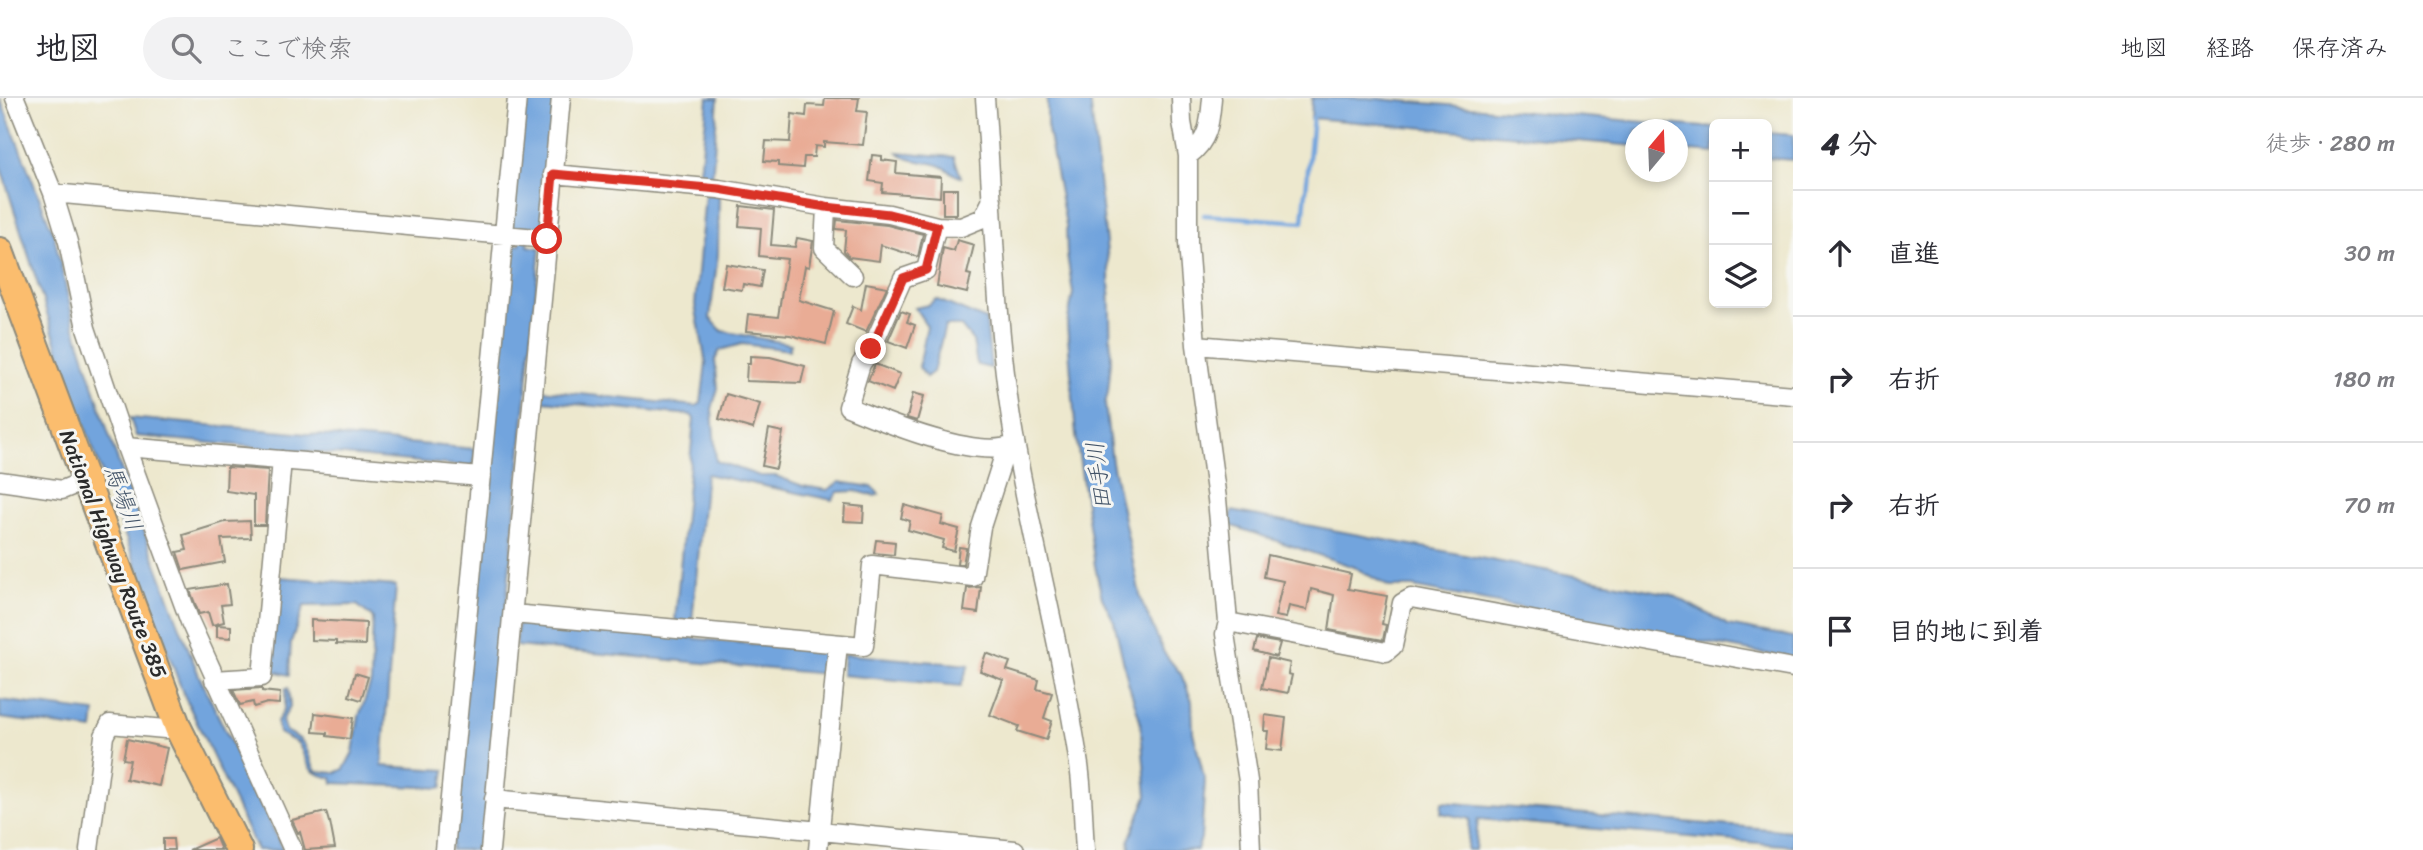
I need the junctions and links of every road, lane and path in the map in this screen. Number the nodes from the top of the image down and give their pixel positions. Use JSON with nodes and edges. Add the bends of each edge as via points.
{"nodes":[{"id":1,"x":15,"y":98,"type":"edge"},
{"id":2,"x":517,"y":98,"type":"edge"},
{"id":3,"x":561,"y":98,"type":"edge"},
{"id":4,"x":985,"y":98,"type":"edge"},
{"id":5,"x":1181,"y":98,"type":"edge"},
{"id":6,"x":1212,"y":98,"type":"edge"},
{"id":7,"x":1188,"y":156,"type":"junction"},
{"id":8,"x":553,"y":174,"type":"junction"},
{"id":9,"x":52,"y":193,"type":"junction"},
{"id":10,"x":993,"y":198,"type":"junction"},
{"id":11,"x":826,"y":207,"type":"junction"},
{"id":12,"x":937,"y":226,"type":"junction"},
{"id":13,"x":525,"y":237,"type":"junction"},
{"id":14,"x":0,"y":251,"type":"edge"},
{"id":15,"x":853,"y":276,"type":"dead end"},
{"id":16,"x":1196,"y":345,"type":"junction"},
{"id":17,"x":1793,"y":395,"type":"edge"},
{"id":18,"x":1011,"y":446,"type":"junction"},
{"id":19,"x":125,"y":447,"type":"junction"},
{"id":20,"x":282,"y":460,"type":"junction"},
{"id":21,"x":481,"y":477,"type":"junction"},
{"id":22,"x":0,"y":481,"type":"edge"},
{"id":23,"x":85,"y":481,"type":"junction"},
{"id":24,"x":513,"y":614,"type":"junction"},
{"id":25,"x":1228,"y":622,"type":"junction"},
{"id":26,"x":838,"y":644,"type":"junction"},
{"id":27,"x":1793,"y":668,"type":"edge"},
{"id":28,"x":214,"y":680,"type":"junction"},
{"id":29,"x":178,"y":728,"type":"junction"},
{"id":30,"x":495,"y":799,"type":"junction"},
{"id":31,"x":820,"y":831,"type":"junction"},
{"id":32,"x":89,"y":850,"type":"edge"},
{"id":33,"x":239,"y":850,"type":"edge"},
{"id":34,"x":293,"y":850,"type":"edge"},
{"id":35,"x":445,"y":850,"type":"edge"},
{"id":36,"x":490,"y":850,"type":"edge"},
{"id":37,"x":818,"y":850,"type":"edge"},
{"id":38,"x":1015,"y":850,"type":"edge"},
{"id":39,"x":1086,"y":850,"type":"edge"},
{"id":40,"x":1251,"y":850,"type":"edge"}],
"edges":[{"from":1,"to":9,"type":"street"},
{"from":2,"to":13,"type":"street"},
{"from":3,"to":8,"type":"street"},
{"from":4,"to":10,"type":"street"},
{"from":5,"to":7,"type":"street"},
{"from":6,"to":7,"type":"street","via":[[1209,130],[1200,148]]},
{"from":7,"to":16,"type":"street","via":[[1188,243]]},
{"from":8,"to":11,"type":"street","via":[[719,189]]},
{"from":8,"to":13,"type":"street"},
{"from":9,"to":13,"type":"street"},
{"from":9,"to":19,"type":"street","via":[[68,242],[86,328]]},
{"from":10,"to":12,"type":"street","via":[[983,218],[961,226]]},
{"from":10,"to":18,"type":"street"},
{"from":11,"to":12,"type":"street","via":[[889,214]]},
{"from":11,"to":15,"type":"street","via":[[824,248]]},
{"from":12,"to":18,"type":"street","via":[[926,270],[903,278],[861,365],[848,407],[955,445]]},
{"from":13,"to":21,"type":"street"},
{"from":13,"to":24,"type":"street"},
{"from":14,"to":23,"type":"highway","name":"National Highway Route 385"},
{"from":16,"to":17,"type":"street"},
{"from":16,"to":25,"type":"street"},
{"from":18,"to":26,"type":"street","via":[[981,527],[974,577],[872,565],[864,646]]},
{"from":18,"to":39,"type":"street","via":[[1068,699]]},
{"from":19,"to":20,"type":"street"},
{"from":19,"to":28,"type":"street"},
{"from":20,"to":21,"type":"street"},
{"from":20,"to":28,"type":"street","via":[[262,677]]},
{"from":21,"to":35,"type":"street"},
{"from":22,"to":23,"type":"street","via":[[62,490]]},
{"from":23,"to":29,"type":"highway","name":"National Highway Route 385"},
{"from":24,"to":26,"type":"street"},
{"from":24,"to":30,"type":"street"},
{"from":25,"to":27,"type":"street","via":[[1385,652],[1393,646],[1402,603],[1411,597]]},
{"from":25,"to":40,"type":"street","via":[[1225,634],[1248,781]]},
{"from":26,"to":31,"type":"street"},
{"from":28,"to":34,"type":"street"},
{"from":29,"to":32,"type":"street","via":[[110,724],[104,736]]},
{"from":29,"to":33,"type":"highway","name":"National Highway Route 385"},
{"from":30,"to":31,"type":"street"},
{"from":30,"to":36,"type":"street"},
{"from":31,"to":37,"type":"street"},
{"from":31,"to":38,"type":"street"}]}
